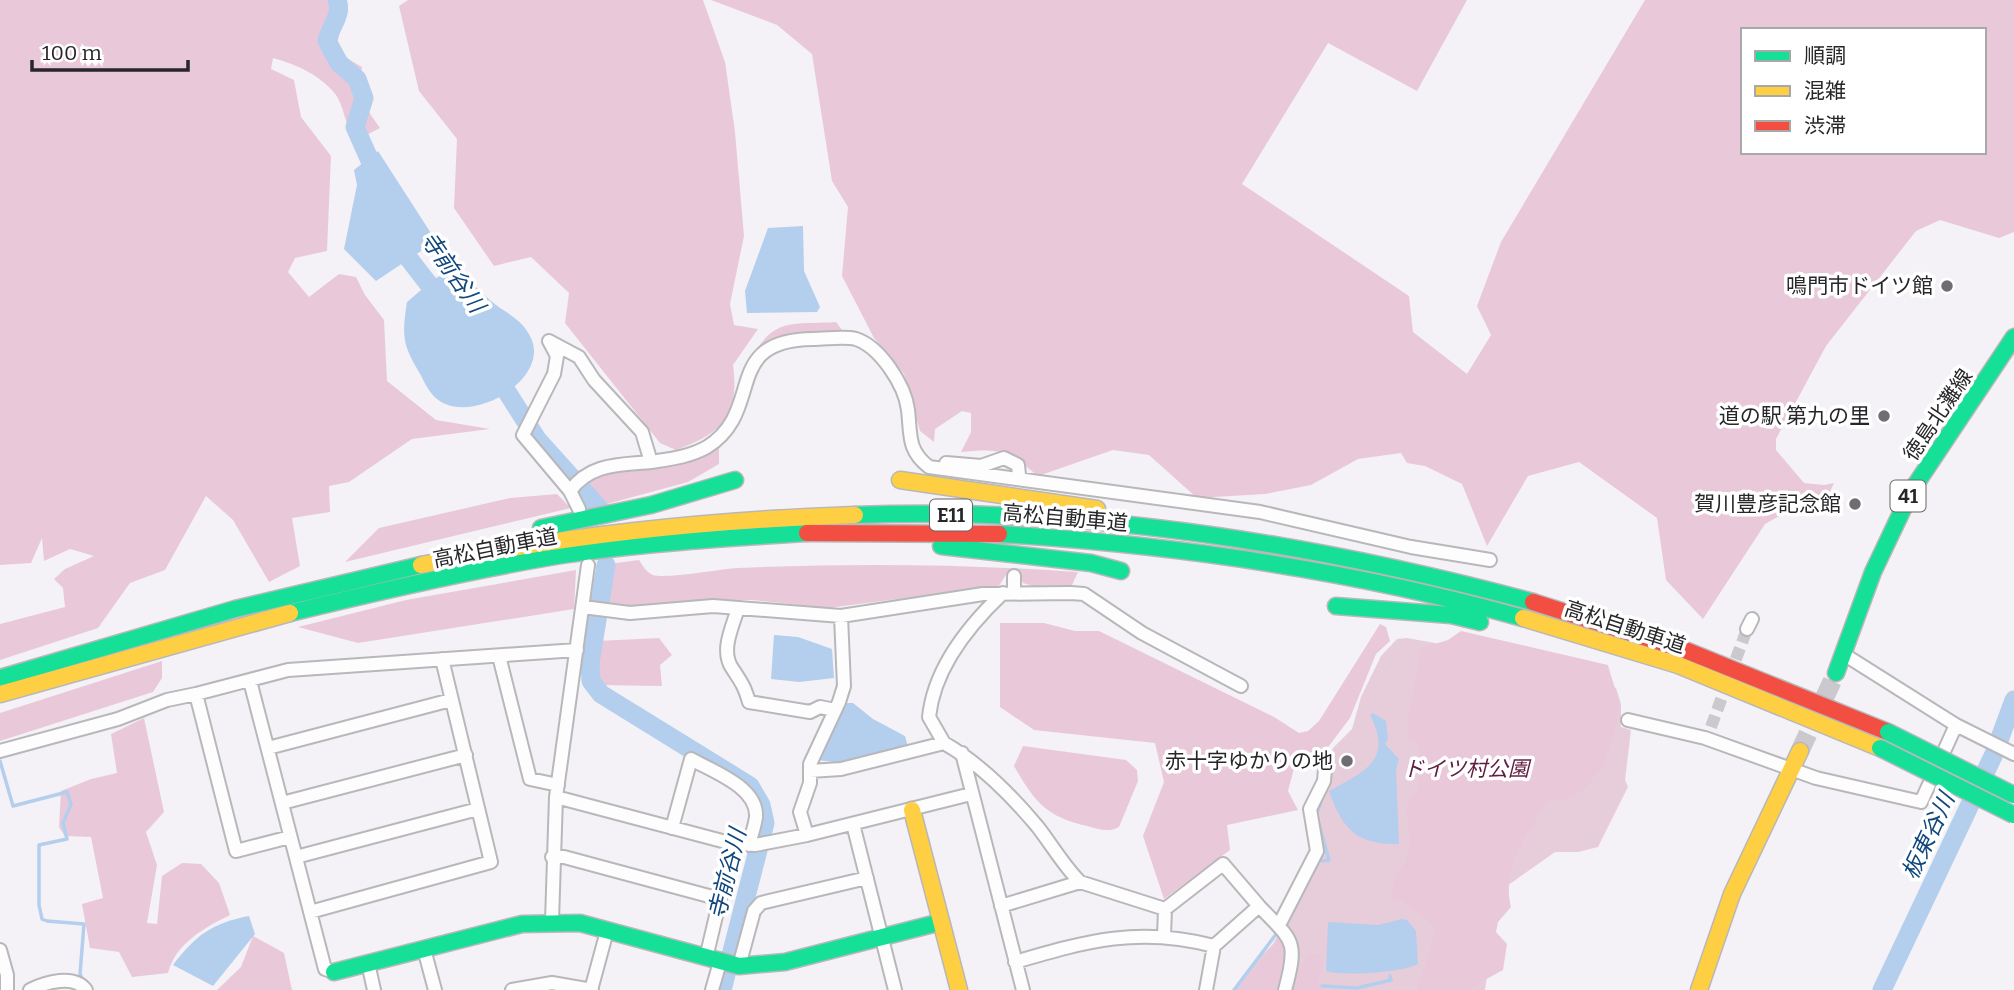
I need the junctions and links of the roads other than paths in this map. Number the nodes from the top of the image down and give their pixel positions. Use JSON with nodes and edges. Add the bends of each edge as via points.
{"nodes":[{"id":1,"x":2014,"y":337,"type":"edge"},
{"id":2,"x":921,"y":461,"type":"junction"},
{"id":3,"x":651,"y":462,"type":"junction"},
{"id":4,"x":1019,"y":475,"type":"dead end"},
{"id":5,"x":735,"y":480,"type":"dead end"},
{"id":6,"x":900,"y":480,"type":"dead end"},
{"id":7,"x":574,"y":487,"type":"junction"},
{"id":8,"x":579,"y":509,"type":"dead end"},
{"id":9,"x":781,"y":535,"type":"junction"},
{"id":10,"x":1274,"y":546,"type":"junction"},
{"id":11,"x":1490,"y":560,"type":"dead end"},
{"id":12,"x":588,"y":565,"type":"dead end"},
{"id":13,"x":1121,"y":572,"type":"dead end"},
{"id":14,"x":1014,"y":576,"type":"dead end"},
{"id":15,"x":314,"y":587,"type":"junction"},
{"id":16,"x":1008,"y":593,"type":"junction"},
{"id":17,"x":1336,"y":606,"type":"dead end"},
{"id":18,"x":592,"y":608,"type":"junction"},
{"id":19,"x":738,"y":608,"type":"junction"},
{"id":20,"x":841,"y":616,"type":"junction"},
{"id":21,"x":577,"y":650,"type":"junction"},
{"id":22,"x":1845,"y":655,"type":"junction"},
{"id":23,"x":499,"y":656,"type":"junction"},
{"id":24,"x":442,"y":659,"type":"junction"},
{"id":25,"x":1836,"y":673,"type":"tunnel mouth"},
{"id":26,"x":0,"y":678,"type":"edge"},
{"id":27,"x":250,"y":681,"type":"junction"},
{"id":28,"x":1241,"y":686,"type":"dead end"},
{"id":29,"x":1738,"y":687,"type":"junction"},
{"id":30,"x":0,"y":694,"type":"edge"},
{"id":31,"x":196,"y":694,"type":"junction"},
{"id":32,"x":451,"y":700,"type":"junction"},
{"id":33,"x":835,"y":710,"type":"junction"},
{"id":34,"x":1628,"y":720,"type":"dead end"},
{"id":35,"x":1958,"y":726,"type":"junction"},
{"id":36,"x":944,"y":743,"type":"junction"},
{"id":37,"x":268,"y":748,"type":"junction"},
{"id":38,"x":0,"y":751,"type":"edge"},
{"id":39,"x":1800,"y":751,"type":"tunnel mouth"},
{"id":40,"x":962,"y":753,"type":"junction"},
{"id":41,"x":2014,"y":754,"type":"edge"},
{"id":42,"x":466,"y":755,"type":"junction"},
{"id":43,"x":1326,"y":758,"type":"dead end"},
{"id":44,"x":1791,"y":769,"type":"junction"},
{"id":45,"x":810,"y":771,"type":"junction"},
{"id":46,"x":557,"y":791,"type":"junction"},
{"id":47,"x":971,"y":794,"type":"junction"},
{"id":48,"x":2014,"y":795,"type":"edge"},
{"id":49,"x":282,"y":803,"type":"junction"},
{"id":50,"x":478,"y":809,"type":"junction"},
{"id":51,"x":912,"y":810,"type":"junction"},
{"id":52,"x":2014,"y":815,"type":"edge"},
{"id":53,"x":853,"y":824,"type":"junction"},
{"id":54,"x":672,"y":828,"type":"junction"},
{"id":55,"x":807,"y":835,"type":"junction"},
{"id":56,"x":290,"y":837,"type":"junction"},
{"id":57,"x":757,"y":844,"type":"junction"},
{"id":58,"x":296,"y":857,"type":"junction"},
{"id":59,"x":552,"y":857,"type":"junction"},
{"id":60,"x":867,"y":878,"type":"junction"},
{"id":61,"x":1080,"y":882,"type":"junction"},
{"id":62,"x":1000,"y":906,"type":"junction"},
{"id":63,"x":1259,"y":906,"type":"junction"},
{"id":64,"x":1165,"y":909,"type":"junction"},
{"id":65,"x":310,"y":912,"type":"junction"},
{"id":66,"x":552,"y":921,"type":"junction"},
{"id":67,"x":941,"y":922,"type":"junction"},
{"id":68,"x":1279,"y":925,"type":"junction"},
{"id":69,"x":607,"y":931,"type":"junction"},
{"id":70,"x":882,"y":936,"type":"junction"},
{"id":71,"x":1164,"y":936,"type":"junction"},
{"id":72,"x":1213,"y":946,"type":"junction"},
{"id":73,"x":424,"y":949,"type":"junction"},
{"id":74,"x":0,"y":950,"type":"edge"},
{"id":75,"x":1015,"y":962,"type":"junction"},
{"id":76,"x":368,"y":963,"type":"junction"},
{"id":77,"x":725,"y":963,"type":"junction"},
{"id":78,"x":334,"y":972,"type":"joint"},
{"id":79,"x":7,"y":990,"type":"edge"},
{"id":80,"x":30,"y":990,"type":"edge"},
{"id":81,"x":86,"y":990,"type":"edge"},
{"id":82,"x":374,"y":990,"type":"edge"},
{"id":83,"x":435,"y":990,"type":"edge"},
{"id":84,"x":512,"y":990,"type":"edge"},
{"id":85,"x":591,"y":990,"type":"edge"},
{"id":86,"x":712,"y":990,"type":"edge"},
{"id":87,"x":895,"y":990,"type":"edge"},
{"id":88,"x":959,"y":990,"type":"edge"},
{"id":89,"x":1023,"y":990,"type":"edge"},
{"id":90,"x":1206,"y":990,"type":"edge"},
{"id":91,"x":1285,"y":990,"type":"edge"},
{"id":92,"x":1699,"y":990,"type":"edge"}],
"edges":[{"from":1,"to":22,"type":"main road","name":"徳島北灘線","number":"41","via":[[1912,490],[1873,572]]},
{"from":2,"to":3,"type":"street","via":[[912,450],[908,408],[895,379],[879,354],[853,338],[779,341],[756,360],[725,431],[709,446],[685,457]]},
{"from":2,"to":4,"type":"street","via":[[981,466],[1004,458],[1018,465]]},
{"from":2,"to":11,"type":"street","via":[[939,470],[1260,512]]},
{"from":3,"to":7,"type":"street","via":[[603,466]]},
{"from":3,"to":7,"type":"street","via":[[642,432],[579,358],[549,341],[557,356],[554,374],[523,435]]},
{"from":5,"to":15,"type":"main road","via":[[652,505],[490,539]]},
{"from":6,"to":10,"type":"main road","via":[[1213,527]]},
{"from":7,"to":8,"type":"street"},
{"from":9,"to":13,"type":"main road","via":[[865,544],[959,546]]},
{"from":9,"to":29,"type":"main road","name":"高松自動車道","number":"E11","via":[[971,532],[1067,538],[1272,564],[1437,596],[1552,625]]},
{"from":9,"to":30,"type":"main road","name":"高松自動車道","number":"E11","via":[[635,546],[496,567],[321,605]]},
{"from":10,"to":15,"type":"main road","name":"高松自動車道","number":"E11","via":[[1119,526],[970,515],[777,518],[566,539]]},
{"from":10,"to":48,"type":"main road","name":"高松自動車道","number":"E11","bridge":true,"via":[[1440,579],[1559,609],[1744,671],[1888,733]]},
{"from":12,"to":18,"type":"street"},
{"from":14,"to":16,"type":"street"},
{"from":15,"to":26,"type":"main road","name":"高松自動車道","number":"E11"},
{"from":16,"to":20,"type":"street"},
{"from":16,"to":28,"type":"street","via":[[1084,594],[1142,633]]},
{"from":16,"to":36,"type":"street","via":[[974,621],[937,681],[929,717]]},
{"from":17,"to":29,"type":"main road","via":[[1451,615]]},
{"from":18,"to":19,"type":"street","via":[[630,613]]},
{"from":18,"to":21,"type":"street"},
{"from":19,"to":20,"type":"street"},
{"from":19,"to":33,"type":"street","via":[[726,655],[746,686],[750,702],[810,712],[820,707]]},
{"from":20,"to":33,"type":"street","via":[[844,686]]},
{"from":21,"to":23,"type":"street"},
{"from":21,"to":46,"type":"street"},
{"from":22,"to":25,"type":"main road","name":"徳島北灘線","number":"41"},
{"from":22,"to":35,"type":"street"},
{"from":23,"to":24,"type":"street"},
{"from":23,"to":46,"type":"street","via":[[530,779]]},
{"from":24,"to":27,"type":"street","via":[[288,670]]},
{"from":24,"to":32,"type":"street"},
{"from":27,"to":31,"type":"street"},
{"from":27,"to":37,"type":"street"},
{"from":29,"to":52,"type":"main road","name":"高松自動車道","number":"E11","bridge":true,"via":[[1880,748]]},
{"from":31,"to":38,"type":"street"},
{"from":31,"to":56,"type":"street","via":[[236,851]]},
{"from":32,"to":37,"type":"street"},
{"from":32,"to":42,"type":"street"},
{"from":33,"to":45,"type":"street"},
{"from":34,"to":44,"type":"street","via":[[1709,733]]},
{"from":35,"to":41,"type":"street"},
{"from":35,"to":44,"type":"street","via":[[1921,802]]},
{"from":36,"to":40,"type":"street"},
{"from":36,"to":45,"type":"street","via":[[841,769]]},
{"from":37,"to":49,"type":"street"},
{"from":39,"to":44,"type":"main road"},
{"from":40,"to":47,"type":"street"},
{"from":40,"to":61,"type":"street","via":[[1037,827]]},
{"from":42,"to":49,"type":"street"},
{"from":42,"to":50,"type":"street"},
{"from":43,"to":68,"type":"street","via":[[1324,781],[1310,809],[1317,851]]},
{"from":44,"to":92,"type":"main road","via":[[1732,894]]},
{"from":45,"to":55,"type":"street","via":[[800,812]]},
{"from":46,"to":54,"type":"street"},
{"from":46,"to":59,"type":"street"},
{"from":47,"to":51,"type":"street"},
{"from":47,"to":62,"type":"street"},
{"from":49,"to":56,"type":"street"},
{"from":50,"to":58,"type":"street"},
{"from":50,"to":65,"type":"street","via":[[491,862]]},
{"from":51,"to":53,"type":"street"},
{"from":51,"to":67,"type":"main road"},
{"from":53,"to":55,"type":"street"},
{"from":53,"to":60,"type":"street"},
{"from":54,"to":57,"type":"street","via":[[726,842]]},
{"from":54,"to":57,"type":"street","via":[[691,759],[749,796]]},
{"from":55,"to":57,"type":"street"},
{"from":56,"to":58,"type":"street"},
{"from":58,"to":65,"type":"street"},
{"from":59,"to":66,"type":"street"},
{"from":59,"to":77,"type":"street","via":[[720,900]]},
{"from":60,"to":70,"type":"street"},
{"from":60,"to":77,"type":"street","via":[[761,903]]},
{"from":61,"to":62,"type":"street"},
{"from":61,"to":64,"type":"street"},
{"from":62,"to":75,"type":"street"},
{"from":63,"to":64,"type":"street","via":[[1223,864]]},
{"from":63,"to":68,"type":"street"},
{"from":63,"to":72,"type":"street"},
{"from":64,"to":71,"type":"street"},
{"from":65,"to":78,"type":"street","via":[[325,969]]},
{"from":66,"to":69,"type":"main road"},
{"from":66,"to":73,"type":"main road"},
{"from":67,"to":70,"type":"main road"},
{"from":67,"to":88,"type":"main road"},
{"from":68,"to":91,"type":"street","via":[[1293,949]]},
{"from":69,"to":77,"type":"main road"},
{"from":69,"to":85,"type":"street"},
{"from":70,"to":77,"type":"main road","via":[[785,962]]},
{"from":70,"to":87,"type":"street"},
{"from":71,"to":72,"type":"street"},
{"from":71,"to":75,"type":"street","via":[[1115,936]]},
{"from":72,"to":90,"type":"street"},
{"from":73,"to":76,"type":"main road"},
{"from":73,"to":83,"type":"street"},
{"from":74,"to":79,"type":"street","via":[[8,975]]},
{"from":75,"to":89,"type":"street"},
{"from":76,"to":78,"type":"main road"},
{"from":76,"to":82,"type":"street"},
{"from":77,"to":86,"type":"street"},
{"from":80,"to":81,"type":"street","via":[[71,981]]},
{"from":84,"to":85,"type":"street","via":[[552,983]]}]}
